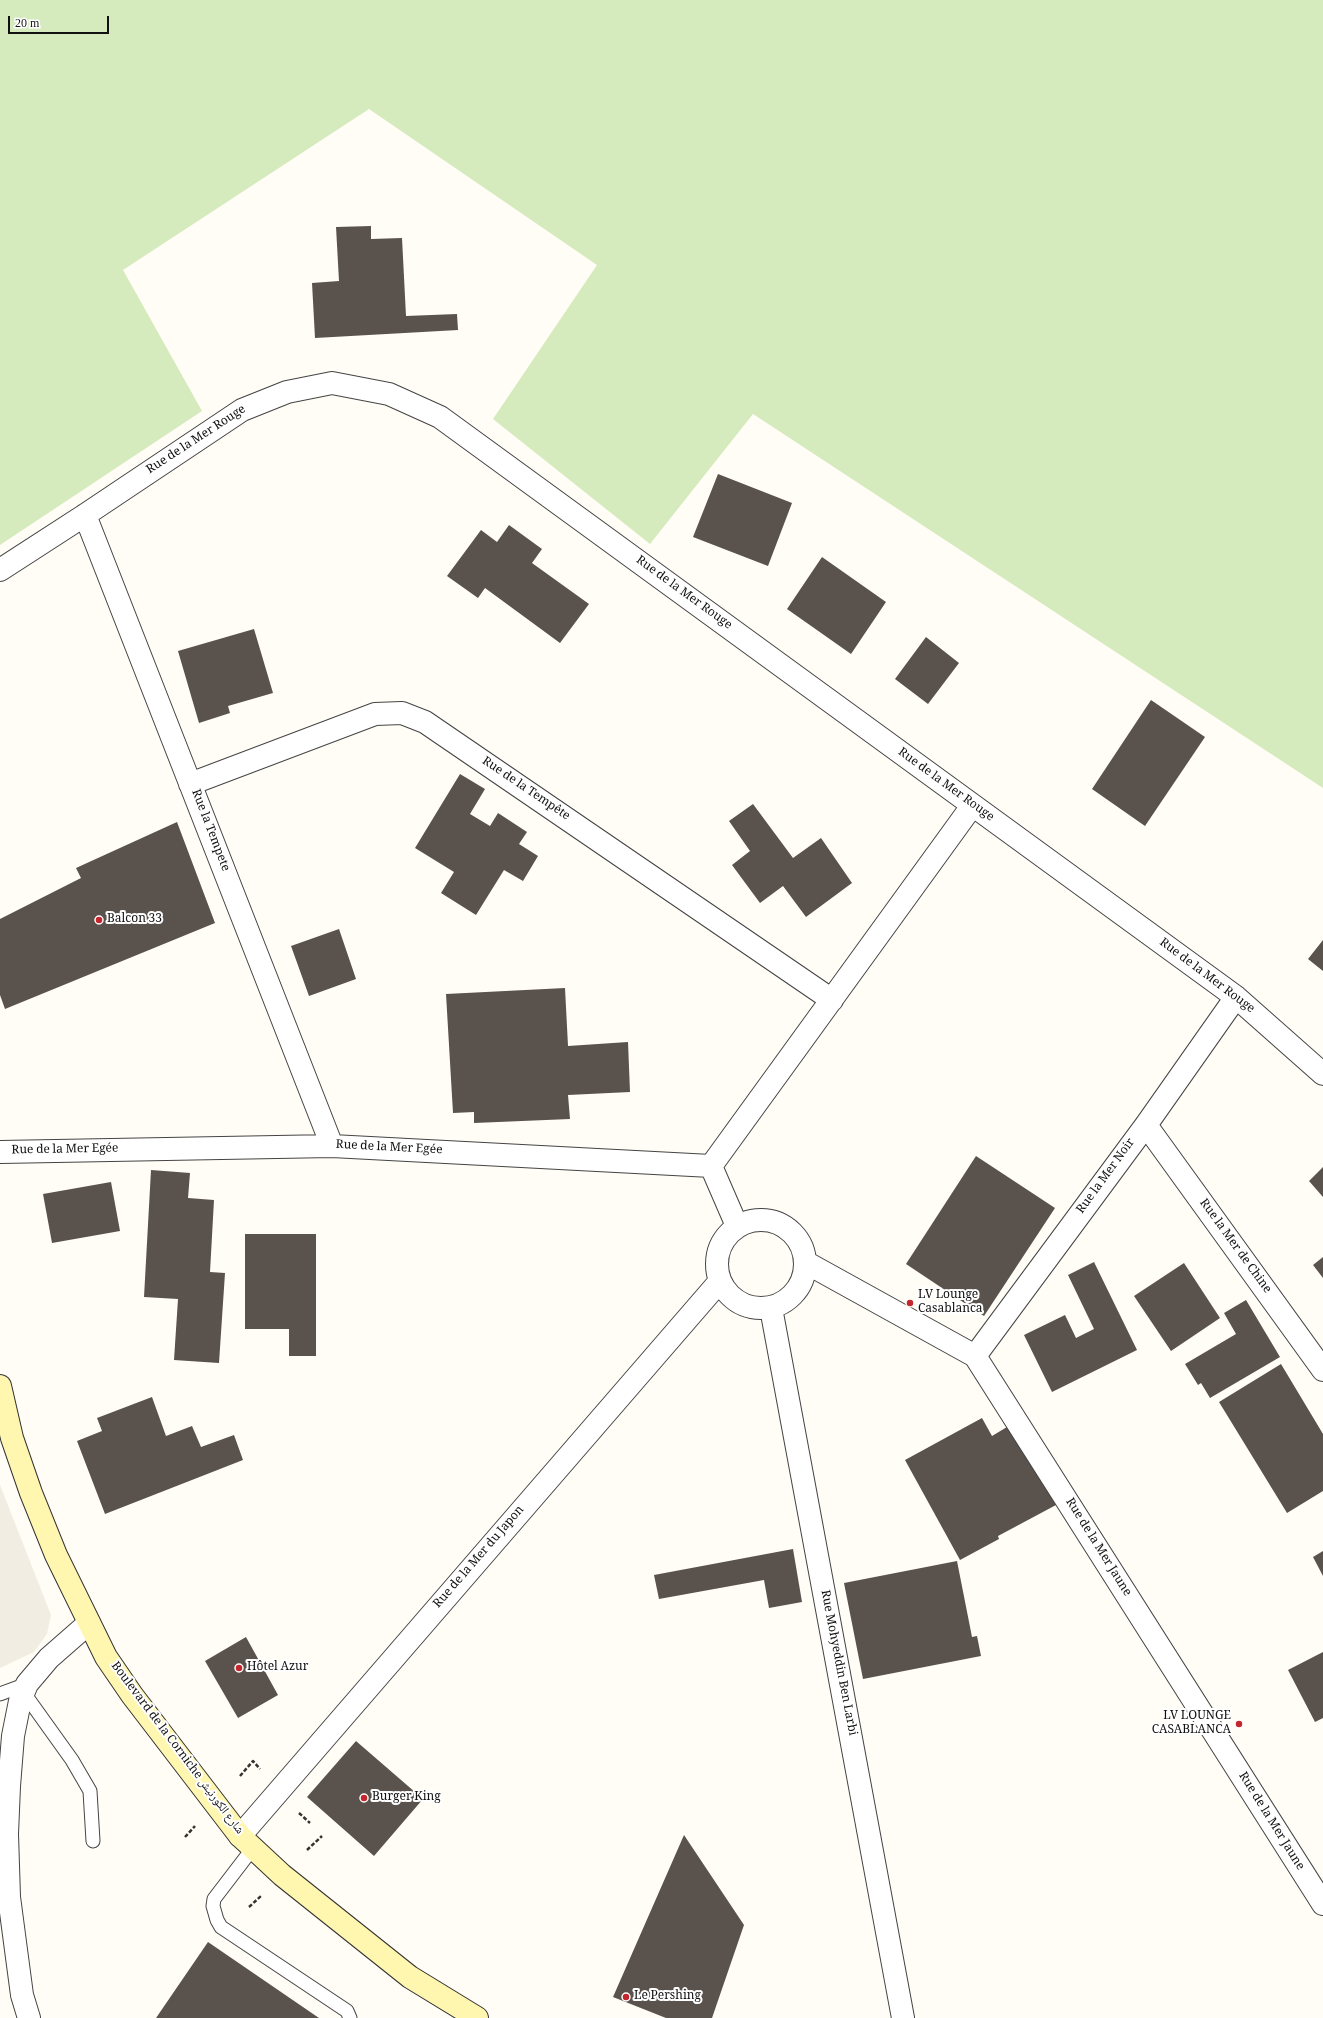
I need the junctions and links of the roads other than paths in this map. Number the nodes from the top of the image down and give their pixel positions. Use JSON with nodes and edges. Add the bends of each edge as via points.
{"nodes":[{"id":1,"x":85,"y":515,"type":"junction"},
{"id":2,"x":0,"y":570,"type":"edge"},
{"id":3,"x":190,"y":784,"type":"junction"},
{"id":4,"x":972,"y":806,"type":"junction"},
{"id":5,"x":1236,"y":997,"type":"junction"},
{"id":6,"x":832,"y":1000,"type":"junction"},
{"id":7,"x":1323,"y":1074,"type":"edge"},
{"id":8,"x":1146,"y":1125,"type":"junction"},
{"id":9,"x":332,"y":1146,"type":"junction"},
{"id":10,"x":0,"y":1152,"type":"edge"},
{"id":11,"x":712,"y":1166,"type":"junction"},
{"id":12,"x":737,"y":1226,"type":"junction"},
{"id":13,"x":805,"y":1262,"type":"junction"},
{"id":14,"x":720,"y":1281,"type":"junction"},
{"id":15,"x":771,"y":1308,"type":"junction"},
{"id":16,"x":975,"y":1356,"type":"junction"},
{"id":17,"x":1323,"y":1370,"type":"edge"},
{"id":18,"x":0,"y":1386,"type":"edge"},
{"id":19,"x":89,"y":1623,"type":"junction"},
{"id":20,"x":25,"y":1689,"type":"junction"},
{"id":21,"x":0,"y":1694,"type":"edge"},
{"id":22,"x":93,"y":1841,"type":"dead end"},
{"id":23,"x":247,"y":1842,"type":"junction"},
{"id":24,"x":1323,"y":1904,"type":"edge"},
{"id":25,"x":468,"y":2016,"type":"edge"},
{"id":26,"x":28,"y":2018,"type":"edge"},
{"id":27,"x":350,"y":2018,"type":"edge"},
{"id":28,"x":903,"y":2018,"type":"edge"}],
"edges":[{"from":1,"to":2,"type":"street","name":"Rue de la Mer Rouge"},
{"from":1,"to":3,"type":"street","name":"Rue la Tempete"},
{"from":1,"to":4,"type":"street","name":"Rue de la Mer Rouge","via":[[242,410],[287,392],[332,383],[389,394],[440,417]]},
{"from":3,"to":6,"type":"street","name":"Rue de la Tempête","via":[[374,714],[402,713],[425,722]]},
{"from":3,"to":9,"type":"street","name":"Rue la Tempete"},
{"from":4,"to":5,"type":"street","name":"Rue de la Mer Rouge"},
{"from":4,"to":6,"type":"street"},
{"from":5,"to":7,"type":"street","name":"Rue de la Mer Rouge"},
{"from":5,"to":8,"type":"street","name":"Rue la Mer Noir"},
{"from":6,"to":11,"type":"street"},
{"from":8,"to":16,"type":"street","name":"Rue la Mer Noir"},
{"from":8,"to":17,"type":"street","name":"Rue la Mer de Chine"},
{"from":9,"to":10,"type":"street","name":"Rue de la Mer Egée"},
{"from":9,"to":11,"type":"street","name":"Rue de la Mer Egée"},
{"from":11,"to":12,"type":"street"},
{"from":12,"to":13,"type":"street","via":[[751,1220],[766,1220],[781,1225],[793,1234],[802,1247]]},
{"from":12,"to":14,"type":"street","via":[[726,1237],[718,1251]]},
{"from":13,"to":15,"type":"street","via":[[803,1277],[796,1291],[784,1302]]},
{"from":13,"to":16,"type":"street","name":"Rue de la Mer Jaune"},
{"from":14,"to":15,"type":"street","via":[[728,1294],[740,1303],[755,1308]]},
{"from":14,"to":23,"type":"street","name":"Rue de la Mer du Japon"},
{"from":15,"to":28,"type":"street","name":"Rue Mohyeddin Ben Larbi"},
{"from":16,"to":24,"type":"street","name":"Rue de la Mer Jaune"},
{"from":18,"to":19,"type":"main road","name":"Boulevard de la Corniche شارع الكورنيش","via":[[12,1438],[31,1493],[56,1555]]},
{"from":19,"to":20,"type":"street","via":[[50,1658]]},
{"from":19,"to":23,"type":"main road","name":"Boulevard de la Corniche شارع الكورنيش","via":[[106,1657],[132,1695]]},
{"from":20,"to":21,"type":"lane"},
{"from":20,"to":22,"type":"lane","via":[[90,1791]]},
{"from":20,"to":26,"type":"street","via":[[16,1718],[11,1759],[7,1858],[12,1933]]},
{"from":23,"to":25,"type":"main road","name":"Boulevard de la Corniche شارع الكورنيش","via":[[282,1875],[410,1977]]},
{"from":23,"to":27,"type":"lane","via":[[214,1899],[216,1920],[222,1927],[347,2011]]}]}
